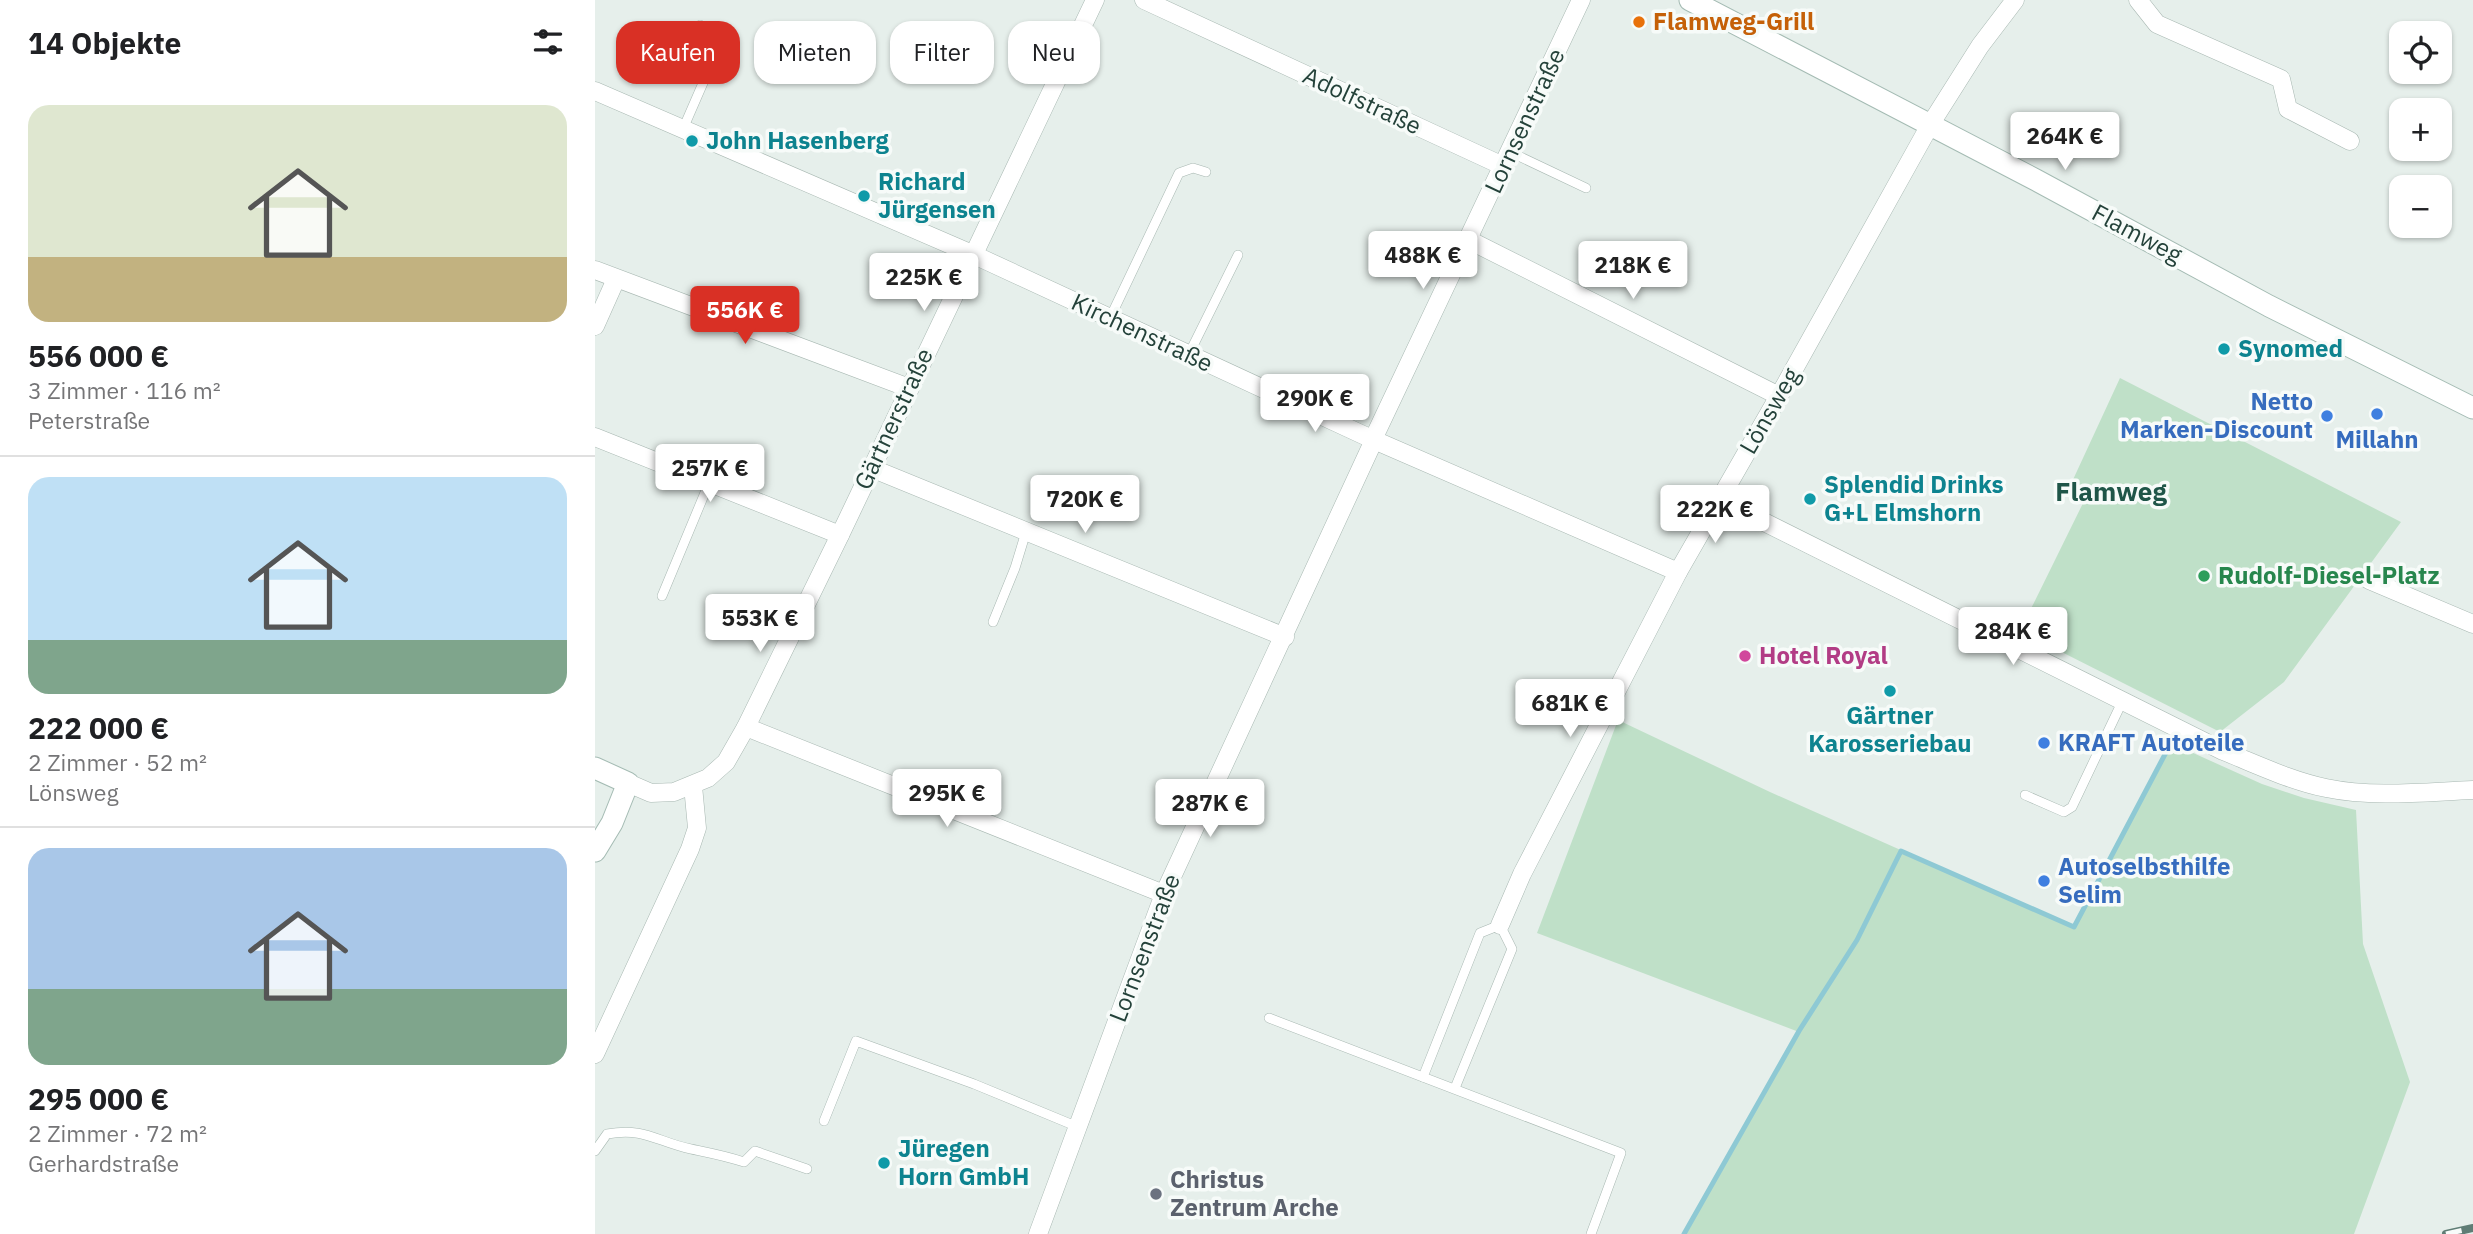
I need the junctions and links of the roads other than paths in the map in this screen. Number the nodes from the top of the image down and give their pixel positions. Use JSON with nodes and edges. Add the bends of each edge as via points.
{"nodes":[{"id":1,"x":1095,"y":0,"type":"edge"},
{"id":2,"x":1145,"y":0,"type":"edge"},
{"id":3,"x":1581,"y":0,"type":"edge"},
{"id":4,"x":1690,"y":0,"type":"edge"},
{"id":5,"x":2015,"y":0,"type":"edge"},
{"id":6,"x":2138,"y":0,"type":"edge"},
{"id":7,"x":703,"y":84,"type":"edge"},
{"id":8,"x":595,"y":91,"type":"edge"},
{"id":9,"x":1930,"y":125,"type":"junction"},
{"id":10,"x":683,"y":129,"type":"junction"},
{"id":11,"x":2350,"y":141,"type":"dead end"},
{"id":12,"x":1506,"y":159,"type":"junction"},
{"id":13,"x":1206,"y":172,"type":"dead end"},
{"id":14,"x":1586,"y":188,"type":"dead end"},
{"id":15,"x":1469,"y":240,"type":"junction"},
{"id":16,"x":972,"y":254,"type":"junction"},
{"id":17,"x":1238,"y":256,"type":"dead end"},
{"id":18,"x":595,"y":270,"type":"edge"},
{"id":19,"x":616,"y":279,"type":"junction"},
{"id":20,"x":1110,"y":318,"type":"junction"},
{"id":21,"x":595,"y":326,"type":"edge"},
{"id":22,"x":1189,"y":354,"type":"junction"},
{"id":23,"x":909,"y":388,"type":"junction"},
{"id":24,"x":1779,"y":396,"type":"junction"},
{"id":25,"x":2473,"y":408,"type":"edge"},
{"id":26,"x":1376,"y":435,"type":"junction"},
{"id":27,"x":595,"y":437,"type":"edge"},
{"id":28,"x":870,"y":468,"type":"junction"},
{"id":29,"x":709,"y":482,"type":"junction"},
{"id":30,"x":1720,"y":500,"type":"junction"},
{"id":31,"x":1026,"y":532,"type":"junction"},
{"id":32,"x":839,"y":535,"type":"junction"},
{"id":33,"x":1678,"y":572,"type":"junction"},
{"id":34,"x":2369,"y":580,"type":"dead end"},
{"id":35,"x":662,"y":596,"type":"dead end"},
{"id":36,"x":993,"y":622,"type":"dead end"},
{"id":37,"x":2473,"y":624,"type":"edge"},
{"id":38,"x":1285,"y":637,"type":"junction"},
{"id":39,"x":2123,"y":700,"type":"junction"},
{"id":40,"x":746,"y":727,"type":"junction"},
{"id":41,"x":595,"y":768,"type":"edge"},
{"id":42,"x":628,"y":783,"type":"junction"},
{"id":43,"x":693,"y":786,"type":"junction"},
{"id":44,"x":2473,"y":790,"type":"edge"},
{"id":45,"x":2025,"y":795,"type":"dead end"},
{"id":46,"x":595,"y":851,"type":"edge"},
{"id":47,"x":1164,"y":894,"type":"junction"},
{"id":48,"x":1500,"y":925,"type":"junction"},
{"id":49,"x":1269,"y":1018,"type":"dead end"},
{"id":50,"x":595,"y":1054,"type":"edge"},
{"id":51,"x":1423,"y":1077,"type":"junction"},
{"id":52,"x":1455,"y":1088,"type":"junction"},
{"id":53,"x":824,"y":1121,"type":"dead end"},
{"id":54,"x":1078,"y":1127,"type":"junction"},
{"id":55,"x":595,"y":1151,"type":"edge"},
{"id":56,"x":807,"y":1169,"type":"dead end"},
{"id":57,"x":1038,"y":1234,"type":"edge"},
{"id":58,"x":1591,"y":1234,"type":"edge"}],
"edges":[{"from":1,"to":16,"type":"street","name":"Gärtnerstraße"},
{"from":2,"to":12,"type":"street","name":"Adolfstraße"},
{"from":3,"to":12,"type":"street","name":"Lornsenstraße"},
{"from":4,"to":9,"type":"main road","name":"Flamweg"},
{"from":5,"to":9,"type":"street","name":"Lönsweg"},
{"from":6,"to":11,"type":"street","via":[[2157,24],[2281,79],[2288,109]]},
{"from":7,"to":10,"type":"lane"},
{"from":8,"to":10,"type":"street","name":"Kirchenstraße"},
{"from":9,"to":24,"type":"street","name":"Lönsweg"},
{"from":9,"to":25,"type":"main road","name":"Flamweg","via":[[2269,306]]},
{"from":10,"to":16,"type":"street","name":"Kirchenstraße"},
{"from":12,"to":14,"type":"lane"},
{"from":12,"to":15,"type":"street","name":"Lornsenstraße"},
{"from":13,"to":20,"type":"lane","via":[[1178,173]]},
{"from":15,"to":24,"type":"street"},
{"from":15,"to":26,"type":"street","name":"Lornsenstraße"},
{"from":16,"to":20,"type":"street","name":"Kirchenstraße"},
{"from":16,"to":23,"type":"street","name":"Gärtnerstraße"},
{"from":17,"to":22,"type":"lane"},
{"from":18,"to":19,"type":"street"},
{"from":19,"to":21,"type":"street"},
{"from":19,"to":23,"type":"street"},
{"from":20,"to":22,"type":"street","name":"Kirchenstraße"},
{"from":22,"to":26,"type":"street","name":"Kirchenstraße"},
{"from":23,"to":28,"type":"street","name":"Gärtnerstraße"},
{"from":24,"to":30,"type":"street","name":"Lönsweg"},
{"from":26,"to":33,"type":"street","name":"Kirchenstraße"},
{"from":26,"to":38,"type":"street","name":"Lornsenstraße"},
{"from":27,"to":29,"type":"street"},
{"from":28,"to":31,"type":"street"},
{"from":28,"to":32,"type":"street","name":"Gärtnerstraße"},
{"from":29,"to":32,"type":"street"},
{"from":29,"to":35,"type":"lane"},
{"from":30,"to":33,"type":"street","name":"Lönsweg"},
{"from":30,"to":39,"type":"street"},
{"from":31,"to":36,"type":"lane"},
{"from":31,"to":38,"type":"street"},
{"from":32,"to":40,"type":"street","name":"Gärtnerstraße"},
{"from":33,"to":48,"type":"street","name":"Lönsweg"},
{"from":34,"to":37,"type":"street"},
{"from":38,"to":47,"type":"street","name":"Lornsenstraße"},
{"from":39,"to":44,"type":"street","via":[[2223,751],[2324,788],[2363,793]]},
{"from":39,"to":45,"type":"lane","via":[[2071,807],[2064,812]]},
{"from":40,"to":43,"type":"street","name":"Gärtnerstraße","via":[[726,762]]},
{"from":40,"to":47,"type":"street"},
{"from":41,"to":42,"type":"main road"},
{"from":42,"to":43,"type":"street","name":"Gärtnerstraße","via":[[660,794]]},
{"from":42,"to":46,"type":"main road"},
{"from":43,"to":50,"type":"street","via":[[697,828],[691,849]]},
{"from":47,"to":54,"type":"street","name":"Lornsenstraße"},
{"from":48,"to":51,"type":"lane","via":[[1480,933]]},
{"from":48,"to":52,"type":"lane","via":[[1512,949]]},
{"from":49,"to":51,"type":"lane"},
{"from":51,"to":52,"type":"lane"},
{"from":52,"to":58,"type":"lane","via":[[1621,1153]]},
{"from":53,"to":54,"type":"lane","via":[[856,1041]]},
{"from":54,"to":57,"type":"street","name":"Lornsenstraße"},
{"from":55,"to":56,"type":"lane","via":[[607,1134],[626,1131],[744,1162],[755,1151]]}]}
